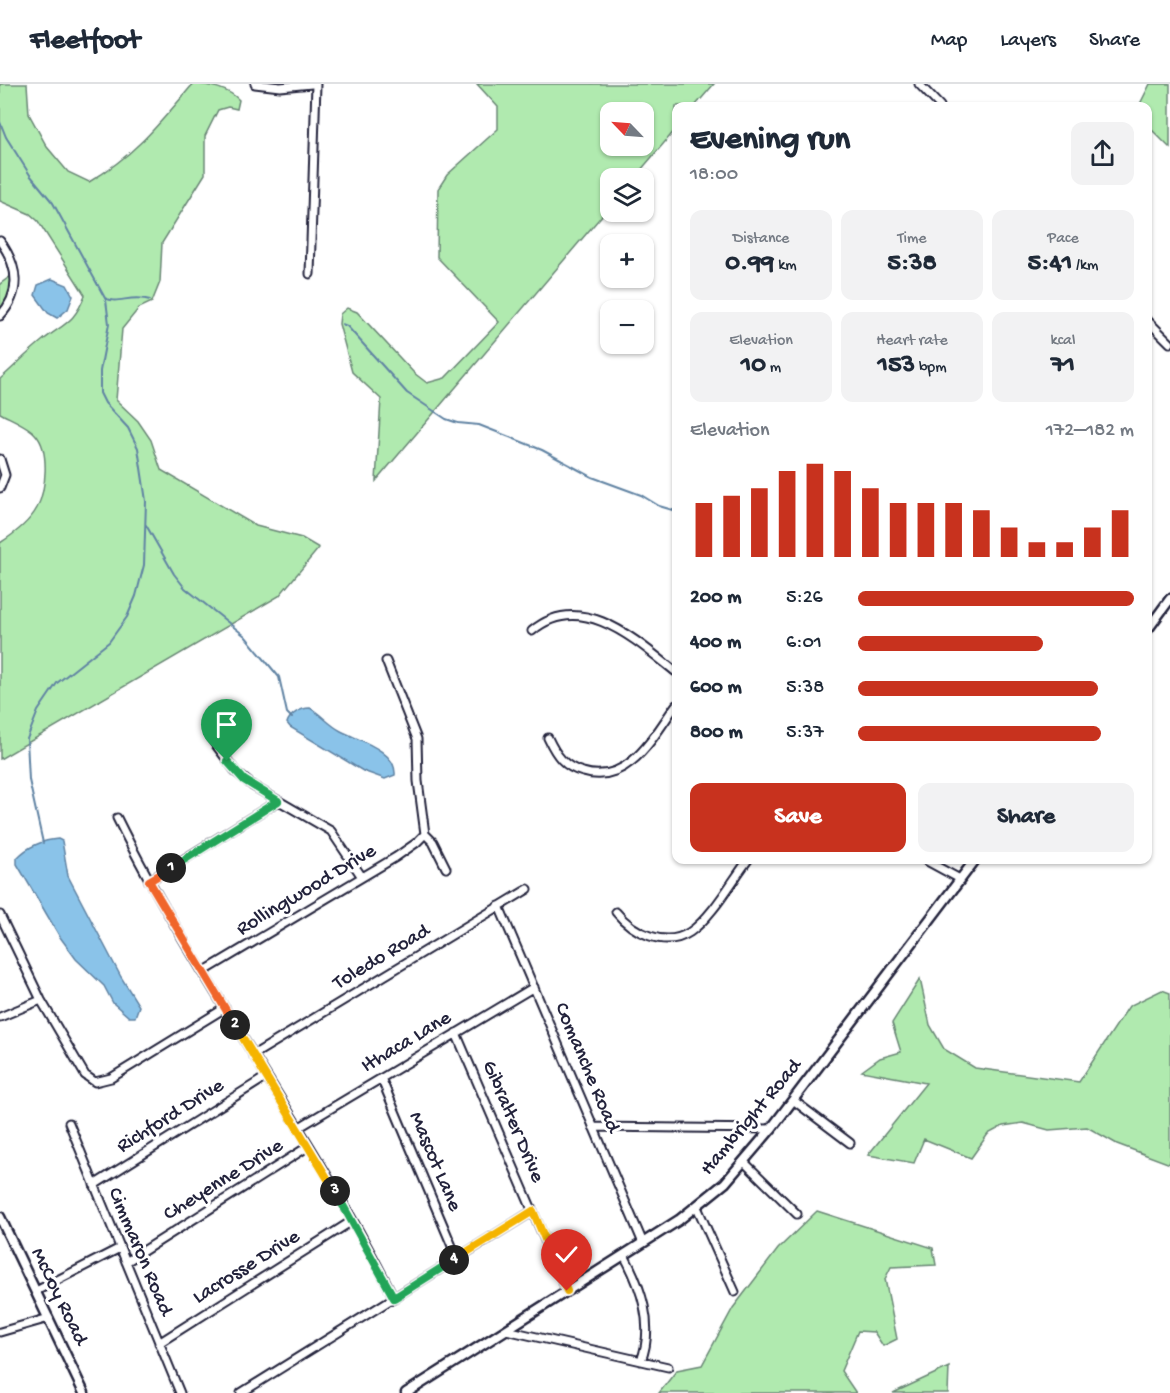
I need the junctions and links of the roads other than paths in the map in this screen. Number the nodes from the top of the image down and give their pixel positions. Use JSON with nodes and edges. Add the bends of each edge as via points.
{"nodes":[{"id":1,"x":255,"y":84,"type":"edge"},
{"id":2,"x":314,"y":84,"type":"edge"},
{"id":3,"x":919,"y":84,"type":"edge"},
{"id":4,"x":936,"y":102,"type":"edge"},
{"id":5,"x":0,"y":241,"type":"edge"},
{"id":6,"x":310,"y":274,"type":"dead end"},
{"id":7,"x":0,"y":316,"type":"edge"},
{"id":8,"x":1152,"y":325,"type":"edge"},
{"id":9,"x":1170,"y":343,"type":"edge"},
{"id":10,"x":0,"y":459,"type":"edge"},
{"id":11,"x":0,"y":488,"type":"edge"},
{"id":12,"x":1170,"y":599,"type":"edge"},
{"id":13,"x":1152,"y":624,"type":"edge"},
{"id":14,"x":532,"y":630,"type":"dead end"},
{"id":15,"x":386,"y":661,"type":"dead end"},
{"id":16,"x":672,"y":669,"type":"edge"},
{"id":17,"x":672,"y":710,"type":"edge"},
{"id":18,"x":548,"y":738,"type":"dead end"},
{"id":19,"x":213,"y":741,"type":"dead end"},
{"id":20,"x":278,"y":801,"type":"junction"},
{"id":21,"x":117,"y":818,"type":"dead end"},
{"id":22,"x":425,"y":834,"type":"junction"},
{"id":23,"x":745,"y":864,"type":"edge"},
{"id":24,"x":933,"y":864,"type":"edge"},
{"id":25,"x":972,"y":864,"type":"edge"},
{"id":26,"x":446,"y":868,"type":"dead end"},
{"id":27,"x":362,"y":877,"type":"junction"},
{"id":28,"x":960,"y":879,"type":"junction"},
{"id":29,"x":149,"y":881,"type":"junction"},
{"id":30,"x":528,"y":889,"type":"dead end"},
{"id":31,"x":499,"y":906,"type":"junction"},
{"id":32,"x":616,"y":912,"type":"dead end"},
{"id":33,"x":0,"y":915,"type":"edge"},
{"id":34,"x":203,"y":972,"type":"junction"},
{"id":35,"x":534,"y":987,"type":"junction"},
{"id":36,"x":41,"y":1000,"type":"junction"},
{"id":37,"x":225,"y":1008,"type":"junction"},
{"id":38,"x":0,"y":1017,"type":"edge"},
{"id":39,"x":456,"y":1034,"type":"junction"},
{"id":40,"x":253,"y":1054,"type":"junction"},
{"id":41,"x":266,"y":1077,"type":"junction"},
{"id":42,"x":381,"y":1078,"type":"junction"},
{"id":43,"x":793,"y":1100,"type":"junction"},
{"id":44,"x":69,"y":1123,"type":"dead end"},
{"id":45,"x":593,"y":1127,"type":"junction"},
{"id":46,"x":298,"y":1128,"type":"junction"},
{"id":47,"x":771,"y":1129,"type":"junction"},
{"id":48,"x":850,"y":1143,"type":"dead end"},
{"id":49,"x":309,"y":1146,"type":"junction"},
{"id":50,"x":744,"y":1162,"type":"junction"},
{"id":51,"x":94,"y":1185,"type":"junction"},
{"id":52,"x":697,"y":1207,"type":"junction"},
{"id":53,"x":533,"y":1211,"type":"junction"},
{"id":54,"x":797,"y":1214,"type":"dead end"},
{"id":55,"x":0,"y":1217,"type":"edge"},
{"id":56,"x":352,"y":1221,"type":"junction"},
{"id":57,"x":643,"y":1243,"type":"junction"},
{"id":58,"x":120,"y":1248,"type":"junction"},
{"id":59,"x":624,"y":1255,"type":"junction"},
{"id":60,"x":457,"y":1258,"type":"junction"},
{"id":61,"x":126,"y":1262,"type":"junction"},
{"id":62,"x":36,"y":1291,"type":"junction"},
{"id":63,"x":567,"y":1291,"type":"junction"},
{"id":64,"x":735,"y":1292,"type":"dead end"},
{"id":65,"x":394,"y":1298,"type":"junction"},
{"id":66,"x":48,"y":1318,"type":"junction"},
{"id":67,"x":506,"y":1330,"type":"junction"},
{"id":68,"x":0,"y":1332,"type":"edge"},
{"id":69,"x":159,"y":1343,"type":"junction"},
{"id":70,"x":641,"y":1361,"type":"junction"},
{"id":71,"x":668,"y":1366,"type":"dead end"},
{"id":72,"x":84,"y":1393,"type":"edge"},
{"id":73,"x":180,"y":1393,"type":"edge"},
{"id":74,"x":241,"y":1393,"type":"edge"},
{"id":75,"x":406,"y":1393,"type":"edge"}],
"edges":[{"from":1,"to":2,"type":"street"},
{"from":2,"to":6,"type":"street"},
{"from":3,"to":4,"type":"street"},
{"from":5,"to":7,"type":"street","via":[[15,273],[15,293]]},
{"from":8,"to":9,"type":"street"},
{"from":10,"to":11,"type":"street","via":[[5,475]]},
{"from":12,"to":13,"type":"main road"},
{"from":14,"to":16,"type":"street","via":[[560,618],[581,616],[601,620],[619,628]]},
{"from":15,"to":22,"type":"street","via":[[415,733]]},
{"from":17,"to":18,"type":"street","via":[[630,763],[606,774],[582,772],[567,765],[556,755]]},
{"from":19,"to":20,"type":"street","via":[[244,780]]},
{"from":20,"to":27,"type":"street","via":[[331,831]]},
{"from":20,"to":29,"type":"street"},
{"from":21,"to":29,"type":"street"},
{"from":22,"to":26,"type":"street"},
{"from":22,"to":27,"type":"street","name":"Rollingwood Drive"},
{"from":23,"to":32,"type":"street","via":[[704,918],[684,935],[650,936],[634,929]]},
{"from":24,"to":28,"type":"street"},
{"from":25,"to":28,"type":"main road","name":"Hambright Road"},
{"from":27,"to":34,"type":"street","name":"Rollingwood Drive"},
{"from":28,"to":43,"type":"main road","name":"Hambright Road"},
{"from":29,"to":34,"type":"street"},
{"from":30,"to":31,"type":"street","name":"Toledo Road"},
{"from":31,"to":35,"type":"street","name":"Comanche Road"},
{"from":31,"to":40,"type":"street","name":"Toledo Road"},
{"from":33,"to":36,"type":"street"},
{"from":34,"to":37,"type":"street"},
{"from":35,"to":39,"type":"street","name":"Ithaca Lane"},
{"from":35,"to":45,"type":"street","name":"Comanche Road"},
{"from":36,"to":37,"type":"street","via":[[85,1075],[98,1082],[111,1078]]},
{"from":36,"to":38,"type":"street"},
{"from":37,"to":40,"type":"street"},
{"from":39,"to":42,"type":"street","name":"Ithaca Lane"},
{"from":39,"to":53,"type":"street","name":"Gibralter Drive"},
{"from":40,"to":41,"type":"street"},
{"from":41,"to":46,"type":"street"},
{"from":41,"to":51,"type":"street","name":"Richford Drive"},
{"from":42,"to":46,"type":"street","name":"Ithaca Lane"},
{"from":42,"to":60,"type":"street","name":"Mascot Lane"},
{"from":43,"to":47,"type":"main road","name":"Hambright Road"},
{"from":43,"to":48,"type":"street"},
{"from":44,"to":51,"type":"street","name":"Cimmaron Road"},
{"from":45,"to":47,"type":"street"},
{"from":45,"to":57,"type":"street","name":"Comanche Road"},
{"from":46,"to":49,"type":"street"},
{"from":47,"to":50,"type":"main road","name":"Hambright Road"},
{"from":49,"to":56,"type":"street"},
{"from":49,"to":61,"type":"street","name":"Cheyenne Drive"},
{"from":50,"to":52,"type":"main road","name":"Hambright Road"},
{"from":50,"to":54,"type":"street"},
{"from":51,"to":58,"type":"street","name":"Cimmaron Road"},
{"from":52,"to":57,"type":"main road","name":"Hambright Road"},
{"from":52,"to":64,"type":"street"},
{"from":53,"to":60,"type":"street"},
{"from":53,"to":63,"type":"street","name":"Gibralter Drive"},
{"from":55,"to":62,"type":"main road","name":"McCoy Road"},
{"from":56,"to":65,"type":"street"},
{"from":56,"to":69,"type":"street","name":"Lacrosse Drive"},
{"from":57,"to":59,"type":"main road","name":"Hambright Road"},
{"from":58,"to":61,"type":"street","name":"Cimmaron Road"},
{"from":58,"to":62,"type":"street"},
{"from":59,"to":63,"type":"main road","name":"Hambright Road"},
{"from":59,"to":70,"type":"street","via":[[637,1281],[645,1311],[647,1335]]},
{"from":60,"to":65,"type":"street"},
{"from":61,"to":69,"type":"street","name":"Cimmaron Road"},
{"from":62,"to":66,"type":"main road","name":"McCoy Road"},
{"from":63,"to":67,"type":"main road","name":"Hambright Road"},
{"from":65,"to":74,"type":"street"},
{"from":66,"to":68,"type":"street"},
{"from":66,"to":72,"type":"main road","name":"McCoy Road"},
{"from":67,"to":70,"type":"street"},
{"from":67,"to":75,"type":"main road","name":"Hambright Road"},
{"from":69,"to":73,"type":"street","name":"Cimmaron Road"},
{"from":70,"to":71,"type":"street"}]}
